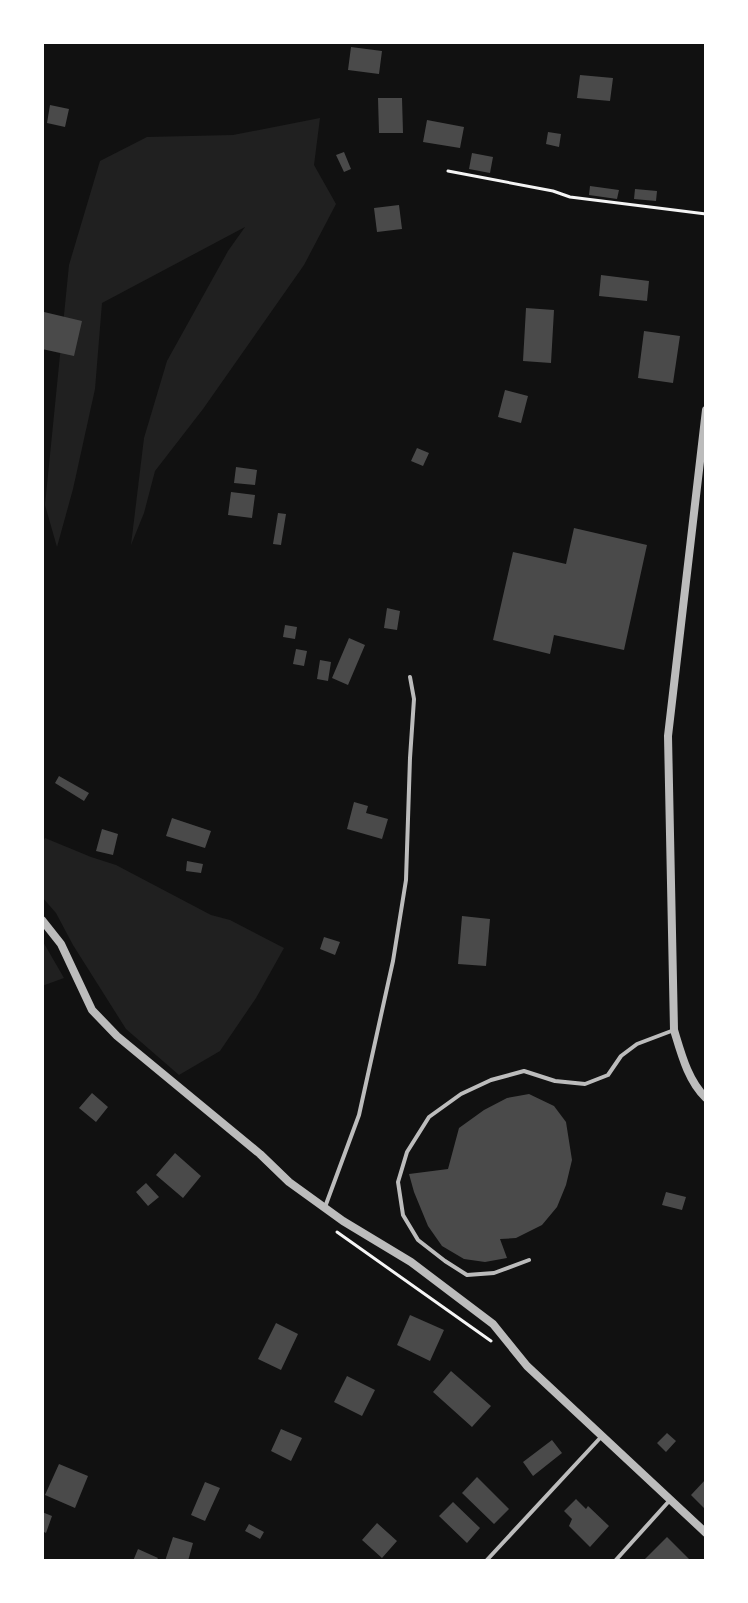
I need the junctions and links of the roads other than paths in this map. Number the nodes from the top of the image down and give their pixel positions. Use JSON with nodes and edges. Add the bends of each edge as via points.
{"nodes":[{"id":1,"x":706,"y":410,"type":"edge"},
{"id":2,"x":410,"y":677,"type":"dead end"},
{"id":3,"x":42,"y":920,"type":"edge"},
{"id":4,"x":674,"y":1030,"type":"junction"},
{"id":5,"x":706,"y":1098,"type":"edge"},
{"id":6,"x":324,"y":1209,"type":"junction"},
{"id":7,"x":529,"y":1260,"type":"dead end"},
{"id":8,"x":602,"y":1436,"type":"junction"},
{"id":9,"x":670,"y":1500,"type":"junction"},
{"id":10,"x":706,"y":1533,"type":"edge"},
{"id":11,"x":486,"y":1561,"type":"edge"},
{"id":12,"x":615,"y":1561,"type":"edge"}],
"edges":[{"from":1,"to":4,"type":"street","via":[[668,736]]},
{"from":2,"to":6,"type":"lane","via":[[414,699],[406,880],[393,961],[359,1115]]},
{"from":3,"to":6,"type":"street","via":[[61,944],[92,1010],[117,1036]]},
{"from":4,"to":5,"type":"street","via":[[686,1067]]},
{"from":4,"to":7,"type":"lane","via":[[637,1044],[608,1075],[585,1084],[524,1071],[461,1094],[429,1117],[407,1152],[398,1182],[403,1215],[418,1240],[467,1275],[494,1273]]},
{"from":6,"to":8,"type":"street","via":[[411,1262],[493,1324],[527,1366]]},
{"from":8,"to":9,"type":"street"},
{"from":8,"to":11,"type":"lane"},
{"from":9,"to":10,"type":"street"},
{"from":9,"to":12,"type":"lane"}]}
